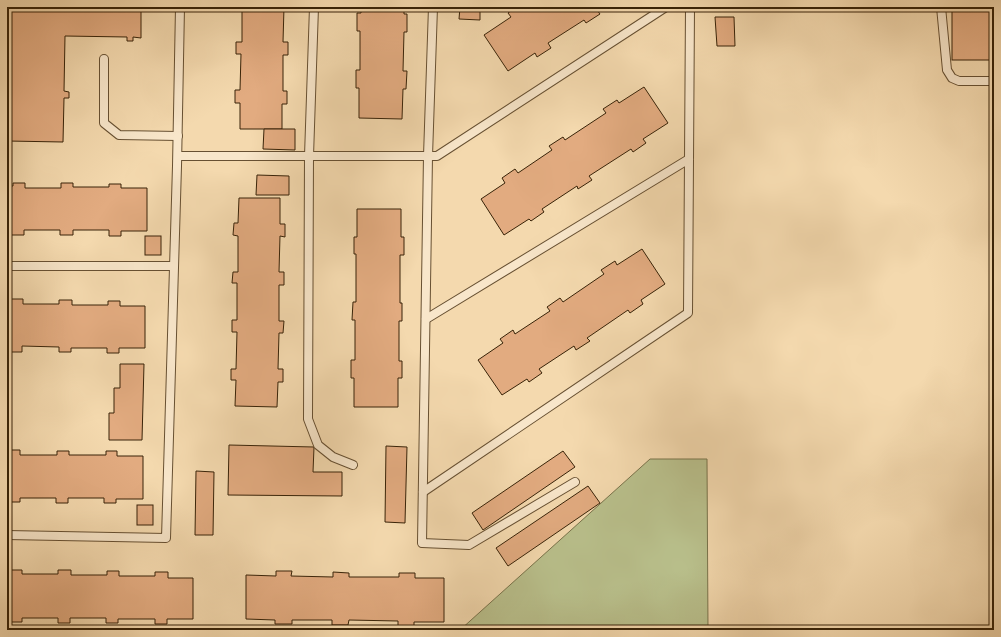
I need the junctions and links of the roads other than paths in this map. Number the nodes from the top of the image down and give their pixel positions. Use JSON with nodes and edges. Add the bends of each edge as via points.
{"nodes":[{"id":1,"x":180,"y":7,"type":"edge"},
{"id":2,"x":314,"y":7,"type":"edge"},
{"id":3,"x":433,"y":7,"type":"edge"},
{"id":4,"x":666,"y":7,"type":"edge"},
{"id":5,"x":690,"y":7,"type":"edge"},
{"id":6,"x":941,"y":7,"type":"edge"},
{"id":7,"x":104,"y":59,"type":"dead end"},
{"id":8,"x":994,"y":81,"type":"edge"},
{"id":9,"x":178,"y":136,"type":"junction"},
{"id":10,"x":178,"y":156,"type":"junction"},
{"id":11,"x":309,"y":156,"type":"junction"},
{"id":12,"x":428,"y":156,"type":"junction"},
{"id":13,"x":689,"y":159,"type":"junction"},
{"id":14,"x":7,"y":266,"type":"edge"},
{"id":15,"x":174,"y":266,"type":"junction"},
{"id":16,"x":426,"y":319,"type":"junction"},
{"id":17,"x":353,"y":465,"type":"dead end"},
{"id":18,"x":575,"y":482,"type":"dead end"},
{"id":19,"x":423,"y":492,"type":"junction"},
{"id":20,"x":7,"y":535,"type":"edge"}],
"edges":[{"from":1,"to":9,"type":"lane"},
{"from":2,"to":11,"type":"lane"},
{"from":3,"to":12,"type":"lane"},
{"from":4,"to":12,"type":"lane","via":[[437,156]]},
{"from":5,"to":13,"type":"lane"},
{"from":6,"to":8,"type":"lane","via":[[947,70],[952,78],[959,81]]},
{"from":7,"to":9,"type":"lane","via":[[104,123],[119,135]]},
{"from":9,"to":10,"type":"lane"},
{"from":10,"to":11,"type":"lane"},
{"from":10,"to":15,"type":"lane"},
{"from":11,"to":12,"type":"lane"},
{"from":11,"to":17,"type":"lane","via":[[308,419],[318,445],[333,457]]},
{"from":12,"to":16,"type":"lane"},
{"from":13,"to":16,"type":"lane"},
{"from":13,"to":19,"type":"lane","via":[[688,314]]},
{"from":14,"to":15,"type":"lane"},
{"from":15,"to":20,"type":"lane","via":[[166,538]]},
{"from":16,"to":19,"type":"lane"},
{"from":18,"to":19,"type":"lane","via":[[469,545],[422,543]]}]}
